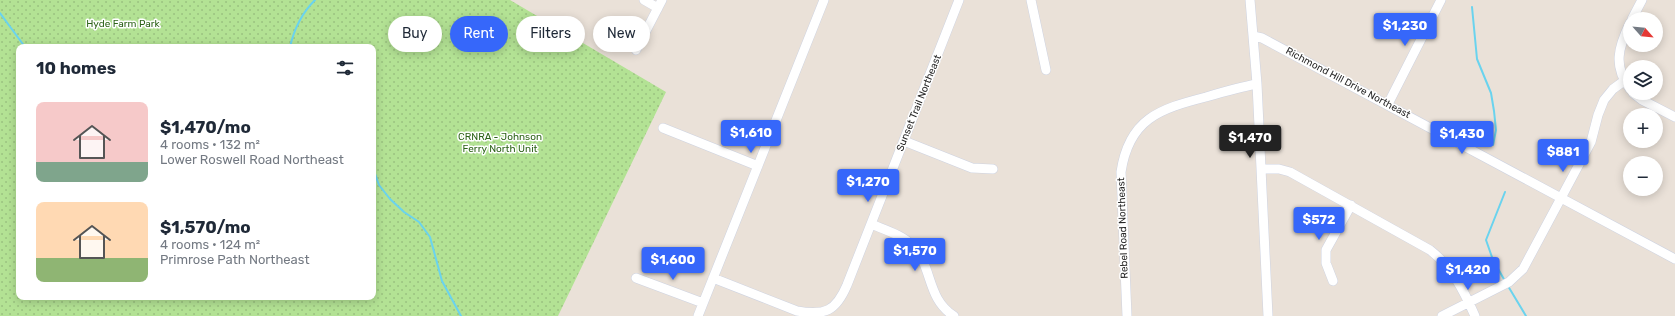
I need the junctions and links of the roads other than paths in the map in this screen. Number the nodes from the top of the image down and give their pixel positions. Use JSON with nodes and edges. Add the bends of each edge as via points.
{"nodes":[{"id":1,"x":644,"y":0,"type":"edge"},
{"id":2,"x":824,"y":0,"type":"edge"},
{"id":3,"x":960,"y":0,"type":"edge"},
{"id":4,"x":1031,"y":0,"type":"edge"},
{"id":5,"x":1250,"y":0,"type":"edge"},
{"id":6,"x":1441,"y":0,"type":"edge"},
{"id":7,"x":1642,"y":0,"type":"edge"},
{"id":8,"x":660,"y":4,"type":"edge"},
{"id":9,"x":1636,"y":12,"type":"edge"},
{"id":10,"x":650,"y":23,"type":"edge"},
{"id":11,"x":1253,"y":36,"type":"junction"},
{"id":12,"x":1623,"y":39,"type":"edge"},
{"id":13,"x":1046,"y":70,"type":"dead end"},
{"id":14,"x":1623,"y":78,"type":"edge"},
{"id":15,"x":1623,"y":82,"type":"edge"},
{"id":16,"x":1257,"y":84,"type":"junction"},
{"id":17,"x":1642,"y":100,"type":"edge"},
{"id":18,"x":1388,"y":104,"type":"junction"},
{"id":19,"x":1675,"y":117,"type":"edge"},
{"id":20,"x":662,"y":128,"type":"dead end"},
{"id":21,"x":904,"y":141,"type":"junction"},
{"id":22,"x":758,"y":166,"type":"junction"},
{"id":23,"x":993,"y":169,"type":"dead end"},
{"id":24,"x":1261,"y":169,"type":"junction"},
{"id":25,"x":1562,"y":197,"type":"junction"},
{"id":26,"x":1351,"y":205,"type":"junction"},
{"id":27,"x":870,"y":224,"type":"junction"},
{"id":28,"x":1675,"y":259,"type":"edge"},
{"id":29,"x":636,"y":278,"type":"dead end"},
{"id":30,"x":713,"y":278,"type":"junction"},
{"id":31,"x":1333,"y":281,"type":"dead end"},
{"id":32,"x":1469,"y":302,"type":"junction"},
{"id":33,"x":703,"y":303,"type":"junction"},
{"id":34,"x":698,"y":316,"type":"edge"},
{"id":35,"x":954,"y":316,"type":"edge"},
{"id":36,"x":1127,"y":316,"type":"edge"},
{"id":37,"x":1268,"y":316,"type":"edge"},
{"id":38,"x":1442,"y":316,"type":"edge"},
{"id":39,"x":1475,"y":316,"type":"edge"}],
"edges":[{"from":1,"to":8,"type":"street"},
{"from":2,"to":22,"type":"street"},
{"from":3,"to":21,"type":"street","name":"Sunset Trail Northeast"},
{"from":4,"to":13,"type":"street"},
{"from":5,"to":11,"type":"street"},
{"from":6,"to":18,"type":"street"},
{"from":7,"to":9,"type":"street"},
{"from":8,"to":10,"type":"street"},
{"from":11,"to":16,"type":"street"},
{"from":11,"to":18,"type":"street","name":"Richmond Hill Drive Northeast","via":[[1262,38]]},
{"from":12,"to":14,"type":"street","via":[[1619,55]]},
{"from":15,"to":25,"type":"street","via":[[1604,100],[1591,142]]},
{"from":16,"to":24,"type":"street"},
{"from":16,"to":36,"type":"street","name":"Rebel Road Northeast","via":[[1171,106],[1152,116],[1131,139],[1123,160],[1121,179]]},
{"from":17,"to":19,"type":"street"},
{"from":18,"to":25,"type":"street","name":"Richmond Hill Drive Northeast"},
{"from":20,"to":22,"type":"street"},
{"from":21,"to":23,"type":"street","via":[[972,168]]},
{"from":21,"to":27,"type":"street","name":"Sunset Trail Northeast"},
{"from":22,"to":30,"type":"street"},
{"from":24,"to":26,"type":"street","via":[[1290,172]]},
{"from":24,"to":37,"type":"street"},
{"from":25,"to":28,"type":"street","name":"Richmond Hill Drive Northeast"},
{"from":25,"to":32,"type":"street","via":[[1518,275]]},
{"from":26,"to":31,"type":"street","via":[[1326,250],[1326,264]]},
{"from":26,"to":32,"type":"street","via":[[1438,256],[1451,270]]},
{"from":27,"to":30,"type":"street","name":"Sunset Trail Northeast","via":[[842,296],[829,310],[816,314],[797,311]]},
{"from":27,"to":35,"type":"street","via":[[897,235],[914,246],[923,262],[934,294]]},
{"from":29,"to":33,"type":"street"},
{"from":30,"to":33,"type":"street"},
{"from":32,"to":38,"type":"street"},
{"from":32,"to":39,"type":"street"},
{"from":33,"to":34,"type":"street"}]}
